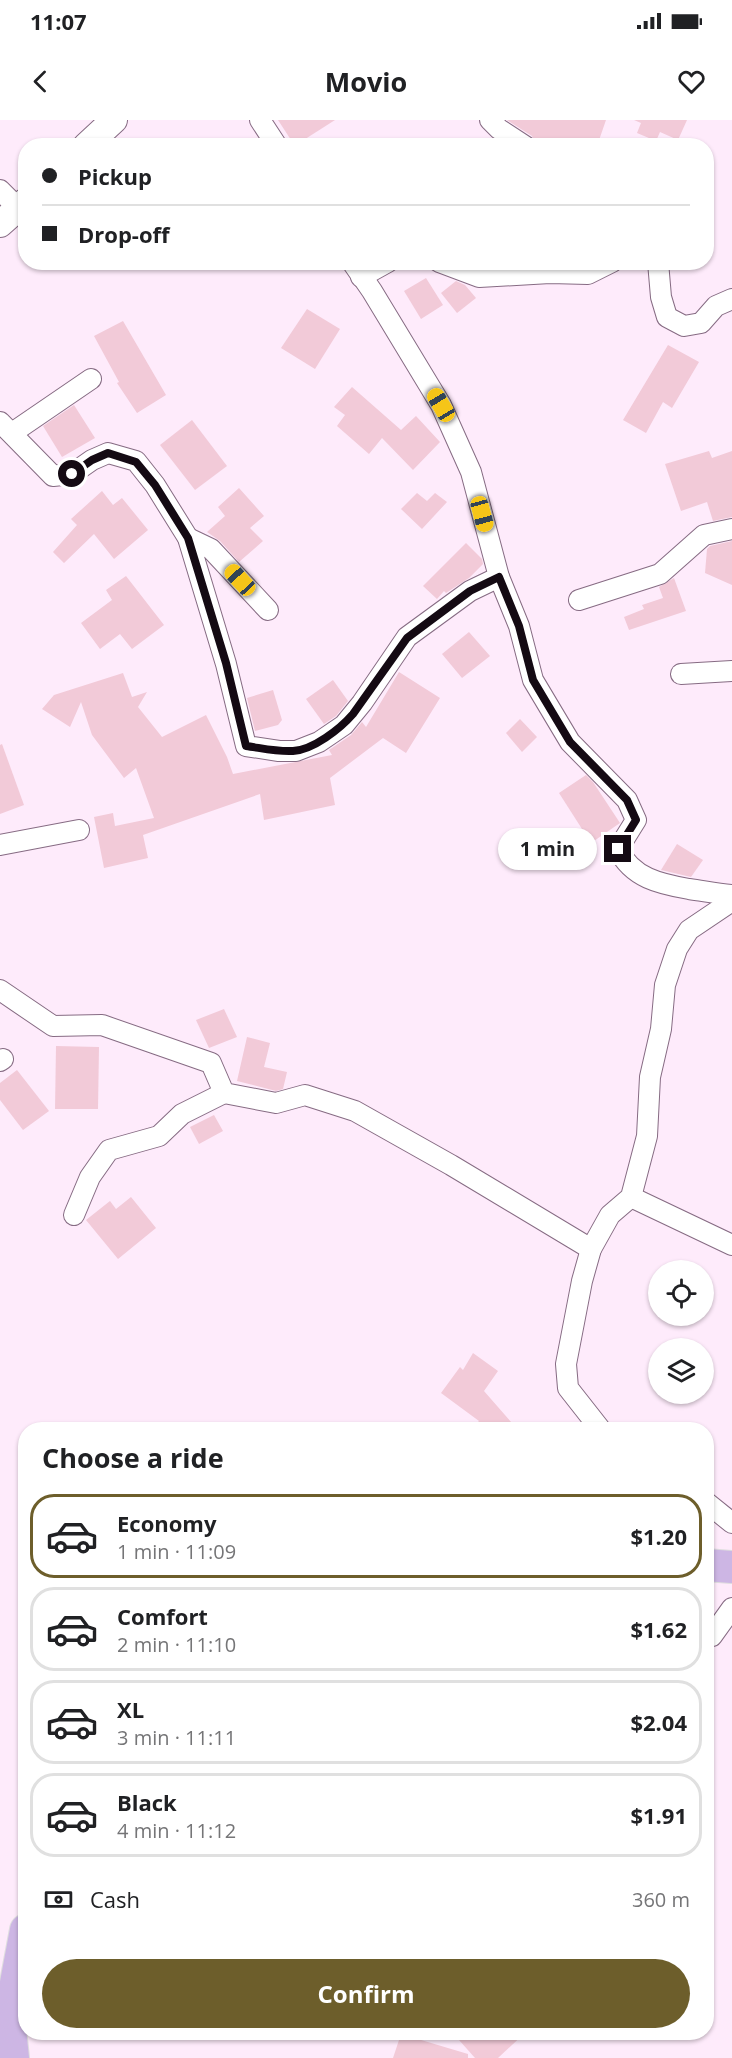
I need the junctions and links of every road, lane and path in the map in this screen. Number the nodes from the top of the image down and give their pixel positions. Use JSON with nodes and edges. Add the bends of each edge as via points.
{"nodes":[{"id":1,"x":260,"y":120,"type":"edge"},
{"id":2,"x":490,"y":120,"type":"edge"},
{"id":3,"x":112,"y":121,"type":"edge"},
{"id":4,"x":94,"y":138,"type":"edge"},
{"id":5,"x":272,"y":138,"type":"edge"},
{"id":6,"x":512,"y":138,"type":"edge"},
{"id":7,"x":0,"y":190,"type":"edge"},
{"id":8,"x":14,"y":211,"type":"edge"},
{"id":9,"x":356,"y":270,"type":"edge"},
{"id":10,"x":460,"y":270,"type":"edge"},
{"id":11,"x":596,"y":270,"type":"edge"},
{"id":12,"x":659,"y":270,"type":"edge"},
{"id":13,"x":732,"y":299,"type":"edge"},
{"id":14,"x":91,"y":379,"type":"dead end"},
{"id":15,"x":6,"y":427,"type":"edge"},
{"id":16,"x":732,"y":530,"type":"edge"},
{"id":17,"x":188,"y":538,"type":"junction"},
{"id":18,"x":499,"y":577,"type":"junction"},
{"id":19,"x":579,"y":600,"type":"dead end"},
{"id":20,"x":268,"y":610,"type":"dead end"},
{"id":21,"x":732,"y":671,"type":"edge"},
{"id":22,"x":681,"y":674,"type":"dead end"},
{"id":23,"x":79,"y":830,"type":"dead end"},
{"id":24,"x":0,"y":845,"type":"edge"},
{"id":25,"x":732,"y":895,"type":"edge"},
{"id":26,"x":732,"y":901,"type":"edge"},
{"id":27,"x":0,"y":990,"type":"edge"},
{"id":28,"x":224,"y":1093,"type":"junction"},
{"id":29,"x":631,"y":1197,"type":"junction"},
{"id":30,"x":74,"y":1215,"type":"dead end"},
{"id":31,"x":732,"y":1245,"type":"edge"},
{"id":32,"x":591,"y":1249,"type":"junction"},
{"id":33,"x":595,"y":1422,"type":"edge"},
{"id":34,"x":714,"y":1508,"type":"edge"},
{"id":35,"x":732,"y":1523,"type":"edge"},
{"id":36,"x":714,"y":1566,"type":"edge"},
{"id":37,"x":732,"y":1567,"type":"edge"},
{"id":38,"x":732,"y":1608,"type":"edge"},
{"id":39,"x":714,"y":1633,"type":"edge"},
{"id":40,"x":18,"y":1972,"type":"edge"},
{"id":41,"x":13,"y":2058,"type":"edge"}],
"edges":[{"from":1,"to":5,"type":"street"},
{"from":2,"to":6,"type":"street"},
{"from":3,"to":4,"type":"street"},
{"from":7,"to":8,"type":"street"},
{"from":9,"to":18,"type":"street","via":[[441,405],[471,472]]},
{"from":10,"to":11,"type":"street","via":[[479,277],[588,274]]},
{"from":12,"to":13,"type":"street","via":[[667,317],[684,326],[701,323],[716,306]]},
{"from":14,"to":15,"type":"street"},
{"from":15,"to":17,"type":"street","via":[[53,476],[72,474],[108,453],[136,462]]},
{"from":16,"to":19,"type":"street","via":[[704,535],[660,574]]},
{"from":17,"to":18,"type":"street","via":[[226,663],[246,746],[279,751],[296,751],[319,742],[344,725],[407,638],[470,591]]},
{"from":17,"to":20,"type":"street","via":[[211,549]]},
{"from":18,"to":25,"type":"street","via":[[519,626],[533,680],[570,742],[627,800],[636,820],[618,849],[624,861],[646,879],[667,886]]},
{"from":21,"to":22,"type":"street"},
{"from":23,"to":24,"type":"street"},
{"from":26,"to":29,"type":"street","via":[[689,930],[677,949],[665,985],[661,1029],[650,1077],[647,1136]]},
{"from":27,"to":28,"type":"street","via":[[52,1026],[102,1025],[211,1064]]},
{"from":28,"to":30,"type":"street","via":[[182,1114],[159,1136],[109,1150],[90,1178]]},
{"from":28,"to":32,"type":"street","via":[[276,1103],[305,1095],[355,1111]]},
{"from":29,"to":31,"type":"street"},
{"from":29,"to":32,"type":"street","via":[[610,1215]]},
{"from":32,"to":33,"type":"street","via":[[566,1364],[568,1388]]},
{"from":34,"to":35,"type":"street"},
{"from":36,"to":37,"type":"main road"},
{"from":38,"to":39,"type":"street"},
{"from":40,"to":41,"type":"main road","via":[[9,2020]]}]}
